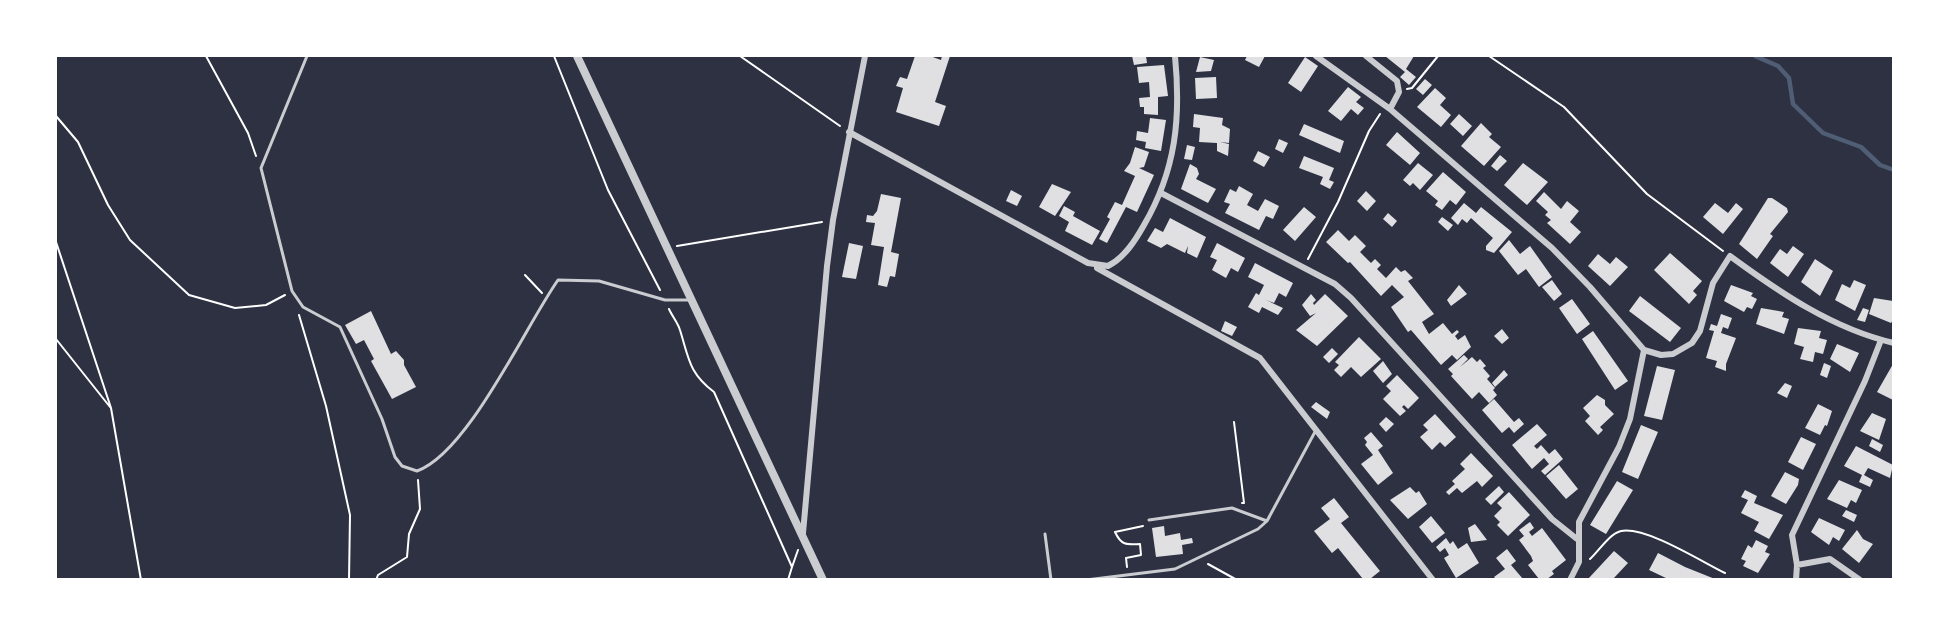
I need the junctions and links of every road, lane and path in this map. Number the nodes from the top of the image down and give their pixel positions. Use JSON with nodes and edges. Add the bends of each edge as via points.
{"nodes":[{"id":1,"x":206,"y":56,"type":"edge"},
{"id":2,"x":307,"y":56,"type":"edge"},
{"id":3,"x":554,"y":56,"type":"edge"},
{"id":4,"x":577,"y":56,"type":"edge"},
{"id":5,"x":740,"y":56,"type":"edge"},
{"id":6,"x":866,"y":56,"type":"edge"},
{"id":7,"x":1176,"y":56,"type":"edge"},
{"id":8,"x":1316,"y":56,"type":"edge"},
{"id":9,"x":1366,"y":56,"type":"edge"},
{"id":10,"x":1438,"y":56,"type":"edge"},
{"id":11,"x":1489,"y":56,"type":"edge"},
{"id":12,"x":1399,"y":92,"type":"junction"},
{"id":13,"x":1389,"y":108,"type":"junction"},
{"id":14,"x":56,"y":116,"type":"edge"},
{"id":15,"x":849,"y":132,"type":"junction"},
{"id":16,"x":261,"y":168,"type":"junction"},
{"id":17,"x":1161,"y":194,"type":"junction"},
{"id":18,"x":833,"y":220,"type":"junction"},
{"id":19,"x":56,"y":242,"type":"edge"},
{"id":20,"x":668,"y":247,"type":"junction"},
{"id":21,"x":1730,"y":256,"type":"junction"},
{"id":22,"x":1091,"y":265,"type":"junction"},
{"id":23,"x":1304,"y":267,"type":"junction"},
{"id":24,"x":525,"y":275,"type":"dead end"},
{"id":25,"x":292,"y":291,"type":"junction"},
{"id":26,"x":546,"y":297,"type":"junction"},
{"id":27,"x":665,"y":300,"type":"junction"},
{"id":28,"x":693,"y":300,"type":"junction"},
{"id":29,"x":298,"y":312,"type":"dead end"},
{"id":30,"x":56,"y":339,"type":"edge"},
{"id":31,"x":1881,"y":340,"type":"junction"},
{"id":32,"x":1893,"y":343,"type":"edge"},
{"id":33,"x":1644,"y":350,"type":"junction"},
{"id":34,"x":111,"y":408,"type":"junction"},
{"id":35,"x":1234,"y":422,"type":"dead end"},
{"id":36,"x":1317,"y":429,"type":"junction"},
{"id":37,"x":417,"y":471,"type":"junction"},
{"id":38,"x":1232,"y":508,"type":"junction"},
{"id":39,"x":1149,"y":519,"type":"joint"},
{"id":40,"x":1267,"y":521,"type":"junction"},
{"id":41,"x":804,"y":533,"type":"junction"},
{"id":42,"x":1045,"y":534,"type":"dead end"},
{"id":43,"x":1578,"y":539,"type":"junction"},
{"id":44,"x":1194,"y":559,"type":"junction"},
{"id":45,"x":1797,"y":565,"type":"junction"},
{"id":46,"x":1576,"y":570,"type":"junction"},
{"id":47,"x":1725,"y":573,"type":"dead end"},
{"id":48,"x":1128,"y":574,"type":"junction"},
{"id":49,"x":141,"y":579,"type":"edge"},
{"id":50,"x":349,"y":579,"type":"edge"},
{"id":51,"x":376,"y":579,"type":"edge"},
{"id":52,"x":788,"y":579,"type":"edge"},
{"id":53,"x":823,"y":579,"type":"edge"},
{"id":54,"x":1051,"y":579,"type":"edge"},
{"id":55,"x":1086,"y":579,"type":"edge"},
{"id":56,"x":1237,"y":579,"type":"edge"},
{"id":57,"x":1433,"y":579,"type":"edge"},
{"id":58,"x":1570,"y":579,"type":"edge"},
{"id":59,"x":1796,"y":579,"type":"edge"},
{"id":60,"x":1860,"y":579,"type":"edge"}],
"edges":[{"from":1,"to":16,"type":"path","via":[[248,133]]},
{"from":2,"to":16,"type":"lane"},
{"from":3,"to":27,"type":"path","via":[[608,190]]},
{"from":4,"to":20,"type":"street"},
{"from":5,"to":15,"type":"path"},
{"from":6,"to":15,"type":"street"},
{"from":7,"to":17,"type":"street","via":[[1178,131]]},
{"from":8,"to":13,"type":"street"},
{"from":9,"to":12,"type":"street","via":[[1397,81]]},
{"from":10,"to":12,"type":"path","via":[[1412,88]]},
{"from":11,"to":21,"type":"path","via":[[1564,107],[1647,194]]},
{"from":12,"to":13,"type":"street"},
{"from":13,"to":23,"type":"path","via":[[1369,130]]},
{"from":13,"to":33,"type":"street","via":[[1552,248]]},
{"from":14,"to":25,"type":"path","via":[[78,142],[108,205],[130,240],[189,295],[235,308],[266,305]]},
{"from":15,"to":18,"type":"street"},
{"from":15,"to":22,"type":"street"},
{"from":16,"to":25,"type":"lane"},
{"from":17,"to":22,"type":"street","via":[[1121,257],[1108,266]]},
{"from":17,"to":23,"type":"street"},
{"from":18,"to":20,"type":"path"},
{"from":18,"to":41,"type":"street","via":[[822,304]]},
{"from":19,"to":34,"type":"path"},
{"from":20,"to":28,"type":"street"},
{"from":21,"to":31,"type":"street","via":[[1802,304]]},
{"from":21,"to":33,"type":"street","via":[[1713,283],[1700,331],[1692,344],[1673,354]]},
{"from":22,"to":36,"type":"street","via":[[1255,354]]},
{"from":23,"to":43,"type":"street","via":[[1351,298],[1552,519]]},
{"from":24,"to":26,"type":"path"},
{"from":25,"to":37,"type":"lane","via":[[303,307],[340,327],[382,419],[395,458],[402,466]]},
{"from":26,"to":27,"type":"lane","via":[[558,280],[581,280],[599,281]]},
{"from":26,"to":37,"type":"lane","via":[[497,384],[456,439],[430,466]]},
{"from":27,"to":28,"type":"lane"},
{"from":27,"to":52,"type":"path","via":[[679,327],[689,363],[699,381],[714,392],[792,567]]},
{"from":28,"to":41,"type":"street"},
{"from":29,"to":50,"type":"path","via":[[326,406],[350,515]]},
{"from":30,"to":34,"type":"path"},
{"from":31,"to":32,"type":"street"},
{"from":31,"to":45,"type":"street","via":[[1792,535]]},
{"from":33,"to":43,"type":"street","via":[[1630,419],[1614,460],[1579,522]]},
{"from":34,"to":49,"type":"path"},
{"from":35,"to":38,"type":"path","via":[[1244,503],[1231,505]]},
{"from":36,"to":40,"type":"lane"},
{"from":36,"to":57,"type":"street"},
{"from":37,"to":51,"type":"path","via":[[420,509],[409,534],[407,557]]},
{"from":38,"to":39,"type":"lane"},
{"from":38,"to":40,"type":"lane"},
{"from":39,"to":48,"type":"path","via":[[1142,527],[1115,532],[1125,545],[1140,544],[1141,555],[1126,558]]},
{"from":40,"to":44,"type":"lane"},
{"from":41,"to":53,"type":"street"},
{"from":42,"to":54,"type":"lane"},
{"from":43,"to":46,"type":"street"},
{"from":44,"to":48,"type":"lane","via":[[1175,569]]},
{"from":44,"to":56,"type":"path"},
{"from":45,"to":59,"type":"street"},
{"from":45,"to":60,"type":"street","via":[[1830,559]]},
{"from":46,"to":47,"type":"path","via":[[1617,533],[1632,531]]},
{"from":46,"to":58,"type":"street"},
{"from":48,"to":55,"type":"lane"}]}
